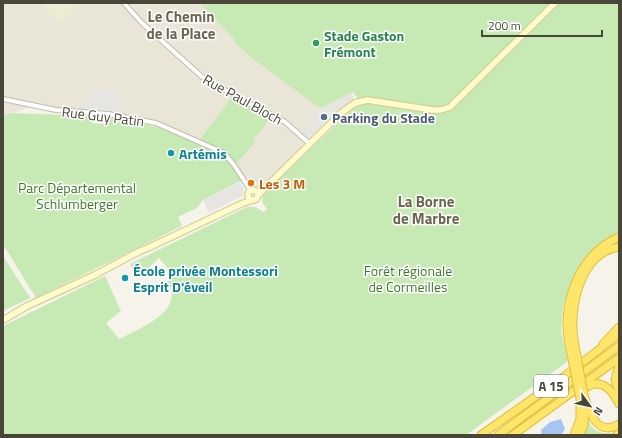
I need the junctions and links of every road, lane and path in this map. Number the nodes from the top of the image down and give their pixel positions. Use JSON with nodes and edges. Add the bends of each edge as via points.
{"nodes":[{"id":1,"x":124,"y":3,"type":"edge"},
{"id":2,"x":555,"y":3,"type":"edge"},
{"id":3,"x":3,"y":99,"type":"edge"},
{"id":4,"x":310,"y":144,"type":"junction"},
{"id":5,"x":253,"y":195,"type":"junction"},
{"id":6,"x":619,"y":237,"type":"edge"},
{"id":7,"x":619,"y":247,"type":"edge"},
{"id":8,"x":3,"y":320,"type":"edge"},
{"id":9,"x":619,"y":327,"type":"edge"},
{"id":10,"x":619,"y":334,"type":"edge"},
{"id":11,"x":571,"y":342,"type":"junction"},
{"id":12,"x":619,"y":346,"type":"edge"},
{"id":13,"x":599,"y":350,"type":"junction"},
{"id":14,"x":619,"y":358,"type":"edge"},
{"id":15,"x":619,"y":365,"type":"edge"},
{"id":16,"x":619,"y":392,"type":"edge"},
{"id":17,"x":582,"y":396,"type":"junction"},
{"id":18,"x":619,"y":404,"type":"edge"},
{"id":19,"x":544,"y":413,"type":"junction"},
{"id":20,"x":619,"y":424,"type":"edge"},
{"id":21,"x":481,"y":435,"type":"edge"},
{"id":22,"x":498,"y":435,"type":"edge"},
{"id":23,"x":513,"y":435,"type":"edge"},
{"id":24,"x":574,"y":435,"type":"edge"},
{"id":25,"x":580,"y":435,"type":"edge"}],
"edges":[{"from":1,"to":4,"type":"street","name":"Rue Paul Bloch","via":[[142,24],[201,76],[285,122]]},
{"from":2,"to":4,"type":"street","via":[[450,106],[441,110],[367,100],[355,102]]},
{"from":3,"to":5,"type":"street","name":"Rue Guy Patin","via":[[56,110],[108,114],[156,124],[224,153]]},
{"from":4,"to":5,"type":"street"},
{"from":5,"to":8,"type":"street","via":[[241,204],[104,268],[93,276]]},
{"from":6,"to":11,"type":"highway","via":[[593,254],[578,276],[569,305],[566,328]]},
{"from":7,"to":11,"type":"highway","via":[[610,249],[598,258],[580,283],[575,299]]},
{"from":9,"to":13,"type":"highway","via":[[607,337]]},
{"from":10,"to":13,"type":"highway","number":"A 15"},
{"from":11,"to":17,"type":"highway","bridge":true},
{"from":12,"to":22,"type":"highway","number":"A 15"},
{"from":13,"to":21,"type":"highway","number":"A 15"},
{"from":14,"to":19,"type":"highway"},
{"from":15,"to":16,"type":"highway","via":[[615,380]]},
{"from":17,"to":20,"type":"highway","via":[[595,426],[607,431],[613,430]]},
{"from":17,"to":24,"type":"highway","via":[[580,419]]},
{"from":17,"to":25,"type":"highway","via":[[585,420]]},
{"from":18,"to":19,"type":"highway","via":[[608,387],[593,384]]},
{"from":19,"to":23,"type":"highway"}]}
